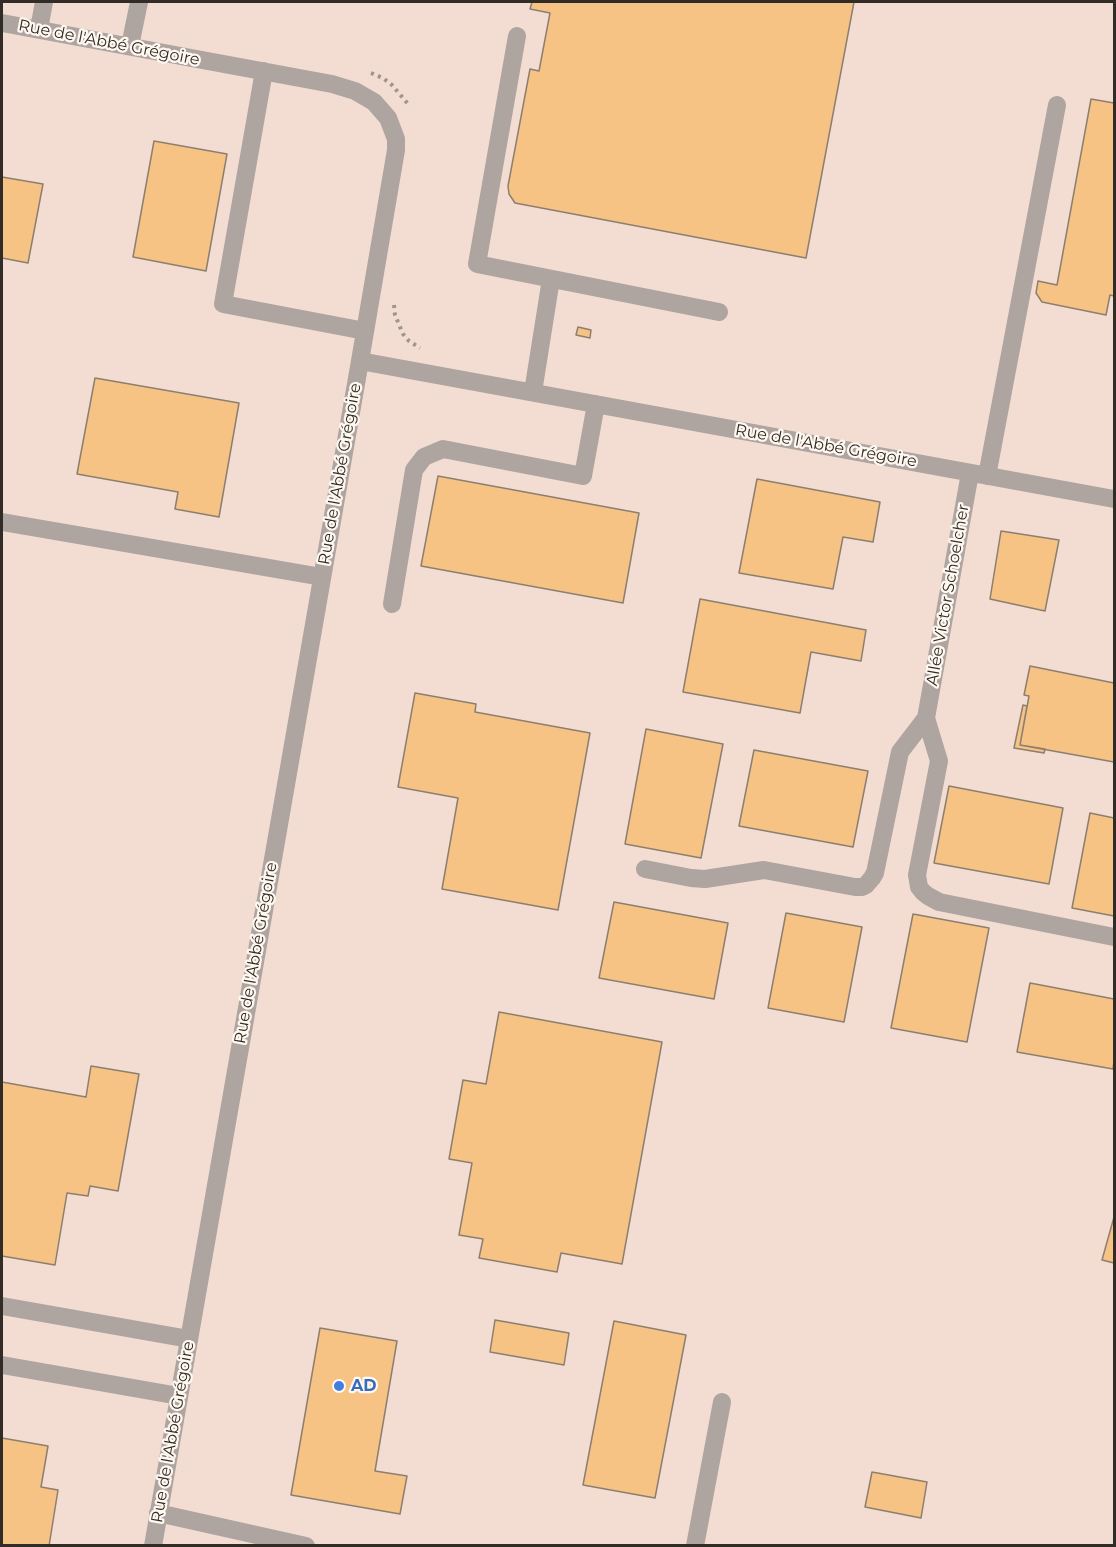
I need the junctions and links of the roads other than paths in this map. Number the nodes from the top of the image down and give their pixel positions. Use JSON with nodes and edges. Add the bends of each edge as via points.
{"nodes":[{"id":1,"x":44,"y":2,"type":"edge"},
{"id":2,"x":139,"y":2,"type":"edge"},
{"id":3,"x":2,"y":23,"type":"edge"},
{"id":4,"x":39,"y":29,"type":"junction"},
{"id":5,"x":517,"y":36,"type":"dead end"},
{"id":6,"x":130,"y":46,"type":"junction"},
{"id":7,"x":264,"y":71,"type":"junction"},
{"id":8,"x":1057,"y":105,"type":"dead end"},
{"id":9,"x":551,"y":279,"type":"junction"},
{"id":10,"x":719,"y":312,"type":"dead end"},
{"id":11,"x":365,"y":332,"type":"junction"},
{"id":12,"x":360,"y":361,"type":"junction"},
{"id":13,"x":533,"y":392,"type":"junction"},
{"id":14,"x":597,"y":404,"type":"junction"},
{"id":15,"x":978,"y":474,"type":"junction"},
{"id":16,"x":1114,"y":499,"type":"edge"},
{"id":17,"x":2,"y":522,"type":"edge"},
{"id":18,"x":322,"y":577,"type":"junction"},
{"id":19,"x":392,"y":604,"type":"dead end"},
{"id":20,"x":926,"y":718,"type":"junction"},
{"id":21,"x":645,"y":869,"type":"dead end"},
{"id":22,"x":1114,"y":938,"type":"edge"},
{"id":23,"x":2,"y":1306,"type":"edge"},
{"id":24,"x":189,"y":1339,"type":"junction"},
{"id":25,"x":2,"y":1365,"type":"edge"},
{"id":26,"x":179,"y":1396,"type":"junction"},
{"id":27,"x":722,"y":1402,"type":"dead end"},
{"id":28,"x":158,"y":1513,"type":"junction"},
{"id":29,"x":153,"y":1545,"type":"edge"},
{"id":30,"x":306,"y":1545,"type":"edge"},
{"id":31,"x":695,"y":1545,"type":"edge"}],
"edges":[{"from":1,"to":4,"type":"street"},
{"from":2,"to":6,"type":"street"},
{"from":3,"to":4,"type":"street","name":"Rue de l'Abbé Grégoire"},
{"from":4,"to":6,"type":"street","name":"Rue de l'Abbé Grégoire"},
{"from":5,"to":9,"type":"street","via":[[477,264]]},
{"from":6,"to":7,"type":"street","name":"Rue de l'Abbé Grégoire"},
{"from":7,"to":11,"type":"street","name":"Rue de l'Abbé Grégoire","via":[[356,91],[382,110],[393,129],[395,161]]},
{"from":7,"to":11,"type":"street","via":[[223,304]]},
{"from":8,"to":15,"type":"street","name":"Allée Victor Schoelcher"},
{"from":9,"to":10,"type":"street"},
{"from":9,"to":13,"type":"street"},
{"from":11,"to":12,"type":"street","name":"Rue de l'Abbé Grégoire"},
{"from":12,"to":13,"type":"street","name":"Rue de l'Abbé Grégoire"},
{"from":12,"to":18,"type":"street","name":"Rue de l'Abbé Grégoire"},
{"from":13,"to":14,"type":"street","name":"Rue de l'Abbé Grégoire"},
{"from":14,"to":15,"type":"street","name":"Rue de l'Abbé Grégoire"},
{"from":14,"to":19,"type":"street","via":[[583,476],[443,449],[424,457],[414,470]]},
{"from":15,"to":16,"type":"street","name":"Rue de l'Abbé Grégoire"},
{"from":15,"to":20,"type":"street","name":"Allée Victor Schoelcher"},
{"from":17,"to":18,"type":"street"},
{"from":18,"to":24,"type":"street","name":"Rue de l'Abbé Grégoire"},
{"from":20,"to":21,"type":"street","name":"Allée Victor Schoelcher","via":[[900,752],[875,873],[866,885],[855,887],[764,870],[705,879]]},
{"from":20,"to":22,"type":"street","name":"Allée Victor Schoelcher","via":[[939,761],[916,881],[923,892],[939,902]]},
{"from":23,"to":24,"type":"street"},
{"from":24,"to":26,"type":"street","name":"Rue de l'Abbé Grégoire"},
{"from":25,"to":26,"type":"street"},
{"from":26,"to":28,"type":"street","name":"Rue de l'Abbé Grégoire"},
{"from":27,"to":31,"type":"street"},
{"from":28,"to":29,"type":"street","name":"Rue de l'Abbé Grégoire"},
{"from":28,"to":30,"type":"street"}]}
